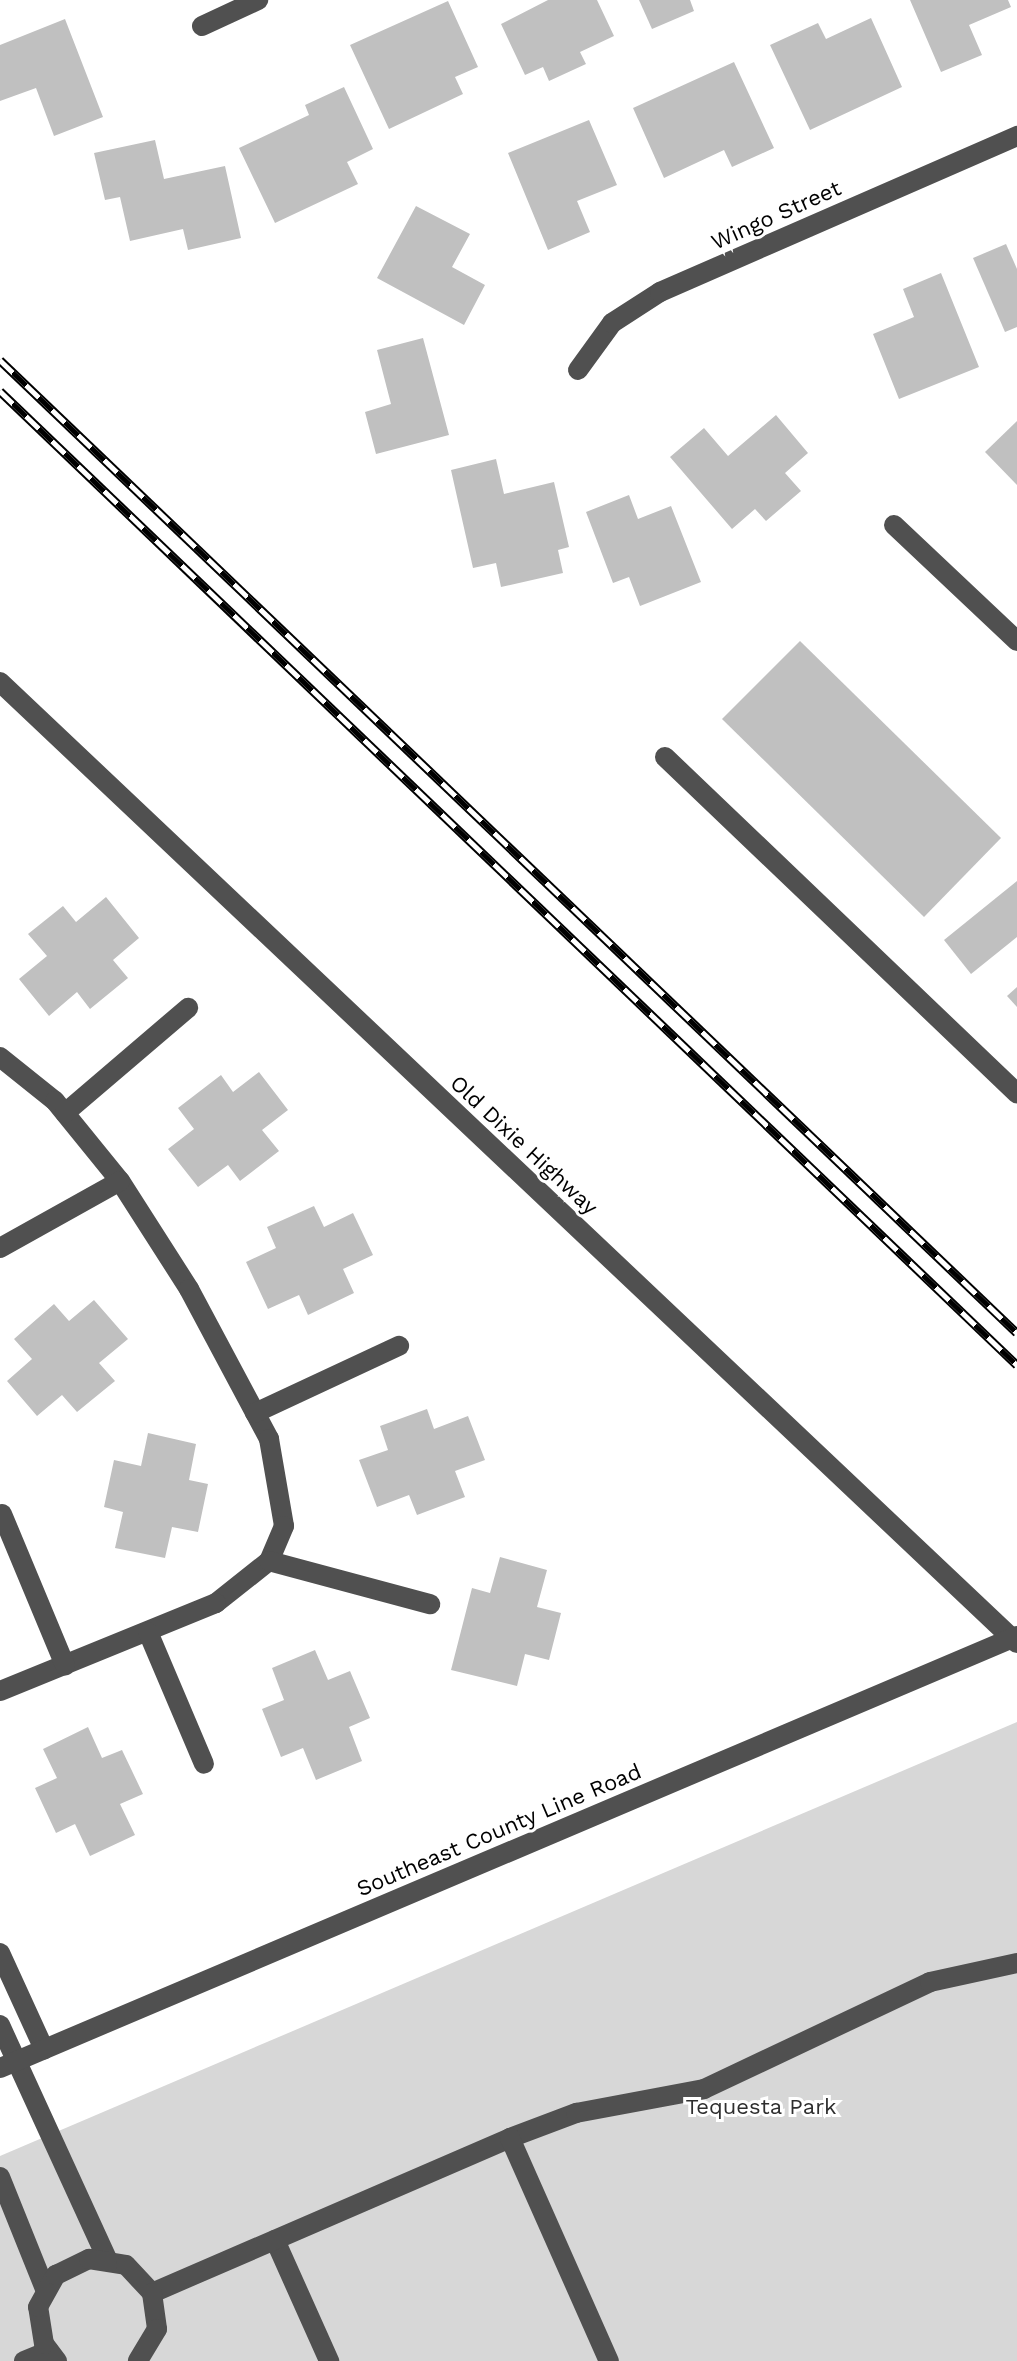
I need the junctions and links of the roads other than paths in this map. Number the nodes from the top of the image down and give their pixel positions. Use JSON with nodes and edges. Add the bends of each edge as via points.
{"nodes":[{"id":1,"x":258,"y":0,"type":"edge"},
{"id":2,"x":202,"y":26,"type":"dead end"},
{"id":3,"x":1017,"y":136,"type":"edge"},
{"id":4,"x":578,"y":370,"type":"dead end"},
{"id":5,"x":894,"y":525,"type":"dead end"},
{"id":6,"x":1017,"y":641,"type":"edge"},
{"id":7,"x":0,"y":682,"type":"edge"},
{"id":8,"x":665,"y":757,"type":"dead end"},
{"id":9,"x":188,"y":1008,"type":"dead end"},
{"id":10,"x":0,"y":1057,"type":"edge"},
{"id":11,"x":1017,"y":1093,"type":"edge"},
{"id":12,"x":65,"y":1113,"type":"junction"},
{"id":13,"x":120,"y":1181,"type":"junction"},
{"id":14,"x":0,"y":1248,"type":"edge"},
{"id":15,"x":399,"y":1346,"type":"dead end"},
{"id":16,"x":255,"y":1413,"type":"junction"},
{"id":17,"x":2,"y":1514,"type":"dead end"},
{"id":18,"x":269,"y":1561,"type":"junction"},
{"id":19,"x":430,"y":1604,"type":"dead end"},
{"id":20,"x":148,"y":1632,"type":"junction"},
{"id":21,"x":1016,"y":1639,"type":"edge"},
{"id":22,"x":65,"y":1665,"type":"junction"},
{"id":23,"x":0,"y":1691,"type":"edge"},
{"id":24,"x":204,"y":1764,"type":"dead end"},
{"id":25,"x":0,"y":1953,"type":"edge"},
{"id":26,"x":1017,"y":1963,"type":"edge"},
{"id":27,"x":0,"y":2025,"type":"edge"},
{"id":28,"x":44,"y":2049,"type":"junction"},
{"id":29,"x":8,"y":2064,"type":"edge"},
{"id":30,"x":510,"y":2138,"type":"junction"},
{"id":31,"x":0,"y":2177,"type":"edge"},
{"id":32,"x":275,"y":2240,"type":"junction"},
{"id":33,"x":107,"y":2259,"type":"junction"},
{"id":34,"x":45,"y":2289,"type":"junction"},
{"id":35,"x":152,"y":2293,"type":"junction"},
{"id":36,"x":53,"y":2356,"type":"edge"},
{"id":37,"x":24,"y":2361,"type":"edge"},
{"id":38,"x":138,"y":2361,"type":"edge"},
{"id":39,"x":329,"y":2361,"type":"edge"},
{"id":40,"x":609,"y":2361,"type":"edge"}],
"edges":[{"from":1,"to":2,"type":"street"},
{"from":3,"to":4,"type":"street","name":"Wingo Street","via":[[660,292],[612,323]]},
{"from":5,"to":6,"type":"street"},
{"from":7,"to":21,"type":"street","name":"Old Dixie Highway"},
{"from":8,"to":11,"type":"street"},
{"from":9,"to":12,"type":"street"},
{"from":10,"to":12,"type":"street"},
{"from":12,"to":13,"type":"street"},
{"from":13,"to":14,"type":"street"},
{"from":13,"to":16,"type":"street"},
{"from":15,"to":16,"type":"street"},
{"from":16,"to":18,"type":"street","via":[[283,1493],[284,1526]]},
{"from":17,"to":22,"type":"street"},
{"from":18,"to":19,"type":"street"},
{"from":18,"to":20,"type":"street","via":[[216,1603]]},
{"from":20,"to":22,"type":"street"},
{"from":20,"to":24,"type":"street"},
{"from":21,"to":28,"type":"street","name":"Southeast County Line Road"},
{"from":22,"to":23,"type":"street"},
{"from":25,"to":28,"type":"street"},
{"from":26,"to":30,"type":"street","via":[[930,1982],[704,2089],[576,2113]]},
{"from":27,"to":29,"type":"street"},
{"from":28,"to":29,"type":"street","name":"Southeast County Line Road"},
{"from":29,"to":33,"type":"street"},
{"from":30,"to":32,"type":"street"},
{"from":30,"to":40,"type":"street"},
{"from":31,"to":34,"type":"street"},
{"from":32,"to":35,"type":"street"},
{"from":32,"to":39,"type":"street"},
{"from":33,"to":34,"type":"street","via":[[71,2264]]},
{"from":33,"to":35,"type":"street","via":[[141,2277]]},
{"from":34,"to":36,"type":"street","via":[[38,2326]]},
{"from":35,"to":38,"type":"street","via":[[157,2329]]},
{"from":36,"to":37,"type":"street"}]}
